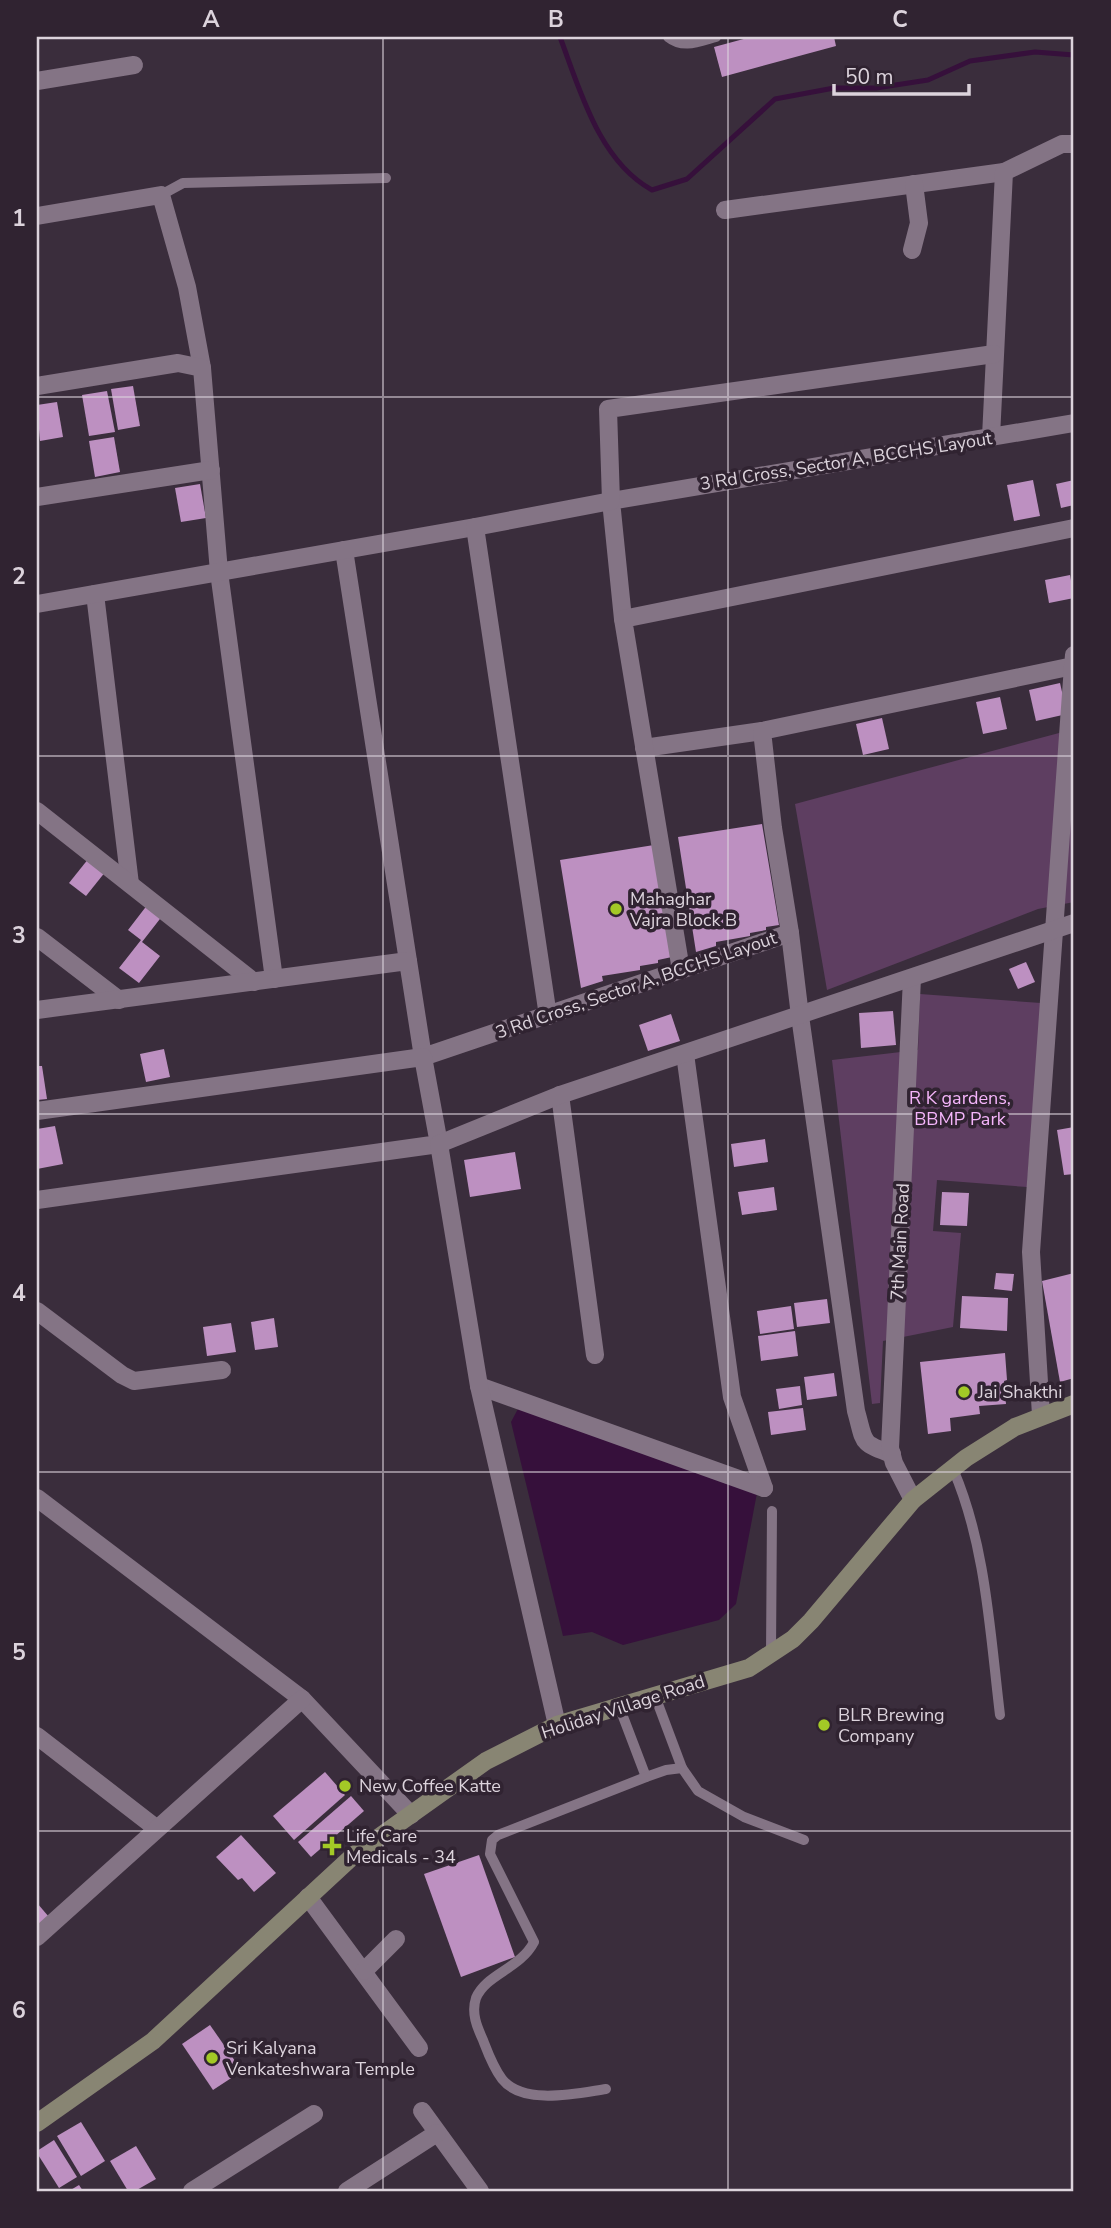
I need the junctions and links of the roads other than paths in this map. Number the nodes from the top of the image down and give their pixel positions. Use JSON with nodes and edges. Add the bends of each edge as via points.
{"nodes":[{"id":1,"x":668,"y":37,"type":"edge"},
{"id":2,"x":716,"y":37,"type":"edge"},
{"id":3,"x":134,"y":65,"type":"dead end"},
{"id":4,"x":37,"y":81,"type":"edge"},
{"id":5,"x":1074,"y":144,"type":"edge"},
{"id":6,"x":1004,"y":172,"type":"junction"},
{"id":7,"x":386,"y":178,"type":"dead end"},
{"id":8,"x":914,"y":184,"type":"junction"},
{"id":9,"x":161,"y":195,"type":"junction"},
{"id":10,"x":725,"y":210,"type":"dead end"},
{"id":11,"x":37,"y":216,"type":"edge"},
{"id":12,"x":912,"y":250,"type":"dead end"},
{"id":13,"x":994,"y":354,"type":"junction"},
{"id":14,"x":202,"y":368,"type":"junction"},
{"id":15,"x":37,"y":386,"type":"edge"},
{"id":16,"x":1074,"y":423,"type":"edge"},
{"id":17,"x":991,"y":437,"type":"junction"},
{"id":18,"x":211,"y":470,"type":"junction"},
{"id":19,"x":37,"y":497,"type":"edge"},
{"id":20,"x":611,"y":501,"type":"junction"},
{"id":21,"x":475,"y":527,"type":"junction"},
{"id":22,"x":1074,"y":528,"type":"edge"},
{"id":23,"x":344,"y":550,"type":"junction"},
{"id":24,"x":219,"y":572,"type":"junction"},
{"id":25,"x":94,"y":594,"type":"junction"},
{"id":26,"x":37,"y":604,"type":"edge"},
{"id":27,"x":623,"y":619,"type":"junction"},
{"id":28,"x":1074,"y":661,"type":"edge"},
{"id":29,"x":762,"y":731,"type":"junction"},
{"id":30,"x":644,"y":748,"type":"junction"},
{"id":31,"x":37,"y":811,"type":"edge"},
{"id":32,"x":130,"y":884,"type":"junction"},
{"id":33,"x":1074,"y":923,"type":"edge"},
{"id":34,"x":1053,"y":930,"type":"junction"},
{"id":35,"x":790,"y":933,"type":"junction"},
{"id":36,"x":37,"y":937,"type":"edge"},
{"id":37,"x":408,"y":961,"type":"junction"},
{"id":38,"x":681,"y":970,"type":"junction"},
{"id":39,"x":912,"y":978,"type":"junction"},
{"id":40,"x":274,"y":979,"type":"junction"},
{"id":41,"x":254,"y":982,"type":"junction"},
{"id":42,"x":119,"y":1000,"type":"junction"},
{"id":43,"x":37,"y":1010,"type":"edge"},
{"id":44,"x":548,"y":1016,"type":"junction"},
{"id":45,"x":800,"y":1016,"type":"junction"},
{"id":46,"x":685,"y":1054,"type":"junction"},
{"id":47,"x":423,"y":1057,"type":"junction"},
{"id":48,"x":560,"y":1095,"type":"junction"},
{"id":49,"x":37,"y":1111,"type":"edge"},
{"id":50,"x":439,"y":1144,"type":"junction"},
{"id":51,"x":37,"y":1200,"type":"edge"},
{"id":52,"x":37,"y":1311,"type":"edge"},
{"id":53,"x":595,"y":1355,"type":"dead end"},
{"id":54,"x":222,"y":1370,"type":"dead end"},
{"id":55,"x":479,"y":1386,"type":"junction"},
{"id":56,"x":1074,"y":1404,"type":"edge"},
{"id":57,"x":1041,"y":1415,"type":"junction"},
{"id":58,"x":892,"y":1454,"type":"junction"},
{"id":59,"x":953,"y":1469,"type":"junction"},
{"id":60,"x":37,"y":1498,"type":"edge"},
{"id":61,"x":913,"y":1500,"type":"junction"},
{"id":62,"x":772,"y":1511,"type":"dead end"},
{"id":63,"x":771,"y":1654,"type":"junction"},
{"id":64,"x":655,"y":1696,"type":"junction"},
{"id":65,"x":302,"y":1699,"type":"junction"},
{"id":66,"x":619,"y":1706,"type":"junction"},
{"id":67,"x":1000,"y":1715,"type":"dead end"},
{"id":68,"x":557,"y":1725,"type":"junction"},
{"id":69,"x":37,"y":1736,"type":"edge"},
{"id":70,"x":682,"y":1768,"type":"junction"},
{"id":71,"x":646,"y":1777,"type":"junction"},
{"id":72,"x":411,"y":1815,"type":"junction"},
{"id":73,"x":156,"y":1828,"type":"junction"},
{"id":74,"x":804,"y":1840,"type":"dead end"},
{"id":75,"x":308,"y":1897,"type":"junction"},
{"id":76,"x":37,"y":1937,"type":"edge"},
{"id":77,"x":396,"y":1939,"type":"dead end"},
{"id":78,"x":364,"y":1971,"type":"junction"},
{"id":79,"x":419,"y":2048,"type":"dead end"},
{"id":80,"x":606,"y":2090,"type":"dead end"},
{"id":81,"x":422,"y":2111,"type":"dead end"},
{"id":82,"x":314,"y":2114,"type":"dead end"},
{"id":83,"x":37,"y":2123,"type":"edge"},
{"id":84,"x":437,"y":2133,"type":"junction"},
{"id":85,"x":192,"y":2191,"type":"edge"},
{"id":86,"x":347,"y":2191,"type":"edge"},
{"id":87,"x":480,"y":2191,"type":"edge"}],
"edges":[{"from":1,"to":2,"type":"lane","via":[[686,45]]},
{"from":3,"to":4,"type":"street"},
{"from":5,"to":6,"type":"street","via":[[1062,144]]},
{"from":6,"to":8,"type":"street"},
{"from":6,"to":13,"type":"street"},
{"from":7,"to":9,"type":"lane","via":[[183,183]]},
{"from":8,"to":10,"type":"street"},
{"from":8,"to":12,"type":"street","via":[[919,223]]},
{"from":9,"to":11,"type":"street"},
{"from":9,"to":14,"type":"street","via":[[187,287]]},
{"from":13,"to":17,"type":"street"},
{"from":13,"to":20,"type":"street","via":[[608,410]]},
{"from":14,"to":15,"type":"street","via":[[178,363]]},
{"from":14,"to":18,"type":"street"},
{"from":16,"to":17,"type":"street","name":"3 Rd Cross, Sector A, BCCHS Layout"},
{"from":17,"to":20,"type":"street","name":"3 Rd Cross, Sector A, BCCHS Layout"},
{"from":18,"to":19,"type":"street"},
{"from":18,"to":24,"type":"street"},
{"from":20,"to":21,"type":"street","name":"3 Rd Cross, Sector A, BCCHS Layout"},
{"from":20,"to":27,"type":"street"},
{"from":21,"to":23,"type":"street","name":"3 Rd Cross, Sector A, BCCHS Layout"},
{"from":21,"to":44,"type":"street"},
{"from":22,"to":27,"type":"street"},
{"from":23,"to":24,"type":"street","name":"3 Rd Cross, Sector A, BCCHS Layout"},
{"from":23,"to":37,"type":"street"},
{"from":24,"to":25,"type":"street","name":"3 Rd Cross, Sector A, BCCHS Layout"},
{"from":24,"to":40,"type":"street"},
{"from":25,"to":26,"type":"street","name":"3 Rd Cross, Sector A, BCCHS Layout"},
{"from":25,"to":32,"type":"street"},
{"from":27,"to":30,"type":"street"},
{"from":28,"to":29,"type":"street"},
{"from":28,"to":34,"type":"street"},
{"from":29,"to":30,"type":"street"},
{"from":29,"to":35,"type":"street","name":"3 Rd Cross, Sector A, BCCHS Layout"},
{"from":30,"to":38,"type":"street"},
{"from":31,"to":32,"type":"street"},
{"from":32,"to":41,"type":"street"},
{"from":33,"to":34,"type":"street"},
{"from":34,"to":39,"type":"street"},
{"from":34,"to":57,"type":"street","via":[[1031,1252]]},
{"from":35,"to":38,"type":"street","name":"3 Rd Cross, Sector A, BCCHS Layout"},
{"from":35,"to":45,"type":"street"},
{"from":36,"to":42,"type":"street"},
{"from":37,"to":40,"type":"street"},
{"from":37,"to":47,"type":"street"},
{"from":38,"to":44,"type":"street","name":"3 Rd Cross, Sector A, BCCHS Layout"},
{"from":39,"to":45,"type":"street"},
{"from":39,"to":58,"type":"street","name":"7th Main Road"},
{"from":40,"to":41,"type":"street"},
{"from":41,"to":42,"type":"street"},
{"from":42,"to":43,"type":"street"},
{"from":44,"to":47,"type":"street","name":"3 Rd Cross, Sector A, BCCHS Layout"},
{"from":45,"to":46,"type":"street"},
{"from":45,"to":58,"type":"street","via":[[856,1410],[864,1440]]},
{"from":46,"to":48,"type":"street"},
{"from":46,"to":55,"type":"street","via":[[732,1397],[764,1488]]},
{"from":47,"to":49,"type":"street","name":"3 Rd Cross, Sector A, BCCHS Layout"},
{"from":47,"to":50,"type":"street"},
{"from":48,"to":50,"type":"street"},
{"from":48,"to":53,"type":"street"},
{"from":50,"to":51,"type":"street"},
{"from":50,"to":55,"type":"street"},
{"from":52,"to":54,"type":"street","via":[[134,1381]]},
{"from":55,"to":68,"type":"street"},
{"from":56,"to":57,"type":"street","name":"Holiday Village Road"},
{"from":57,"to":59,"type":"street","name":"Holiday Village Road"},
{"from":58,"to":61,"type":"street","name":"7th Main Road"},
{"from":59,"to":61,"type":"street","name":"Holiday Village Road"},
{"from":59,"to":67,"type":"lane","via":[[982,1574]]},
{"from":60,"to":65,"type":"street"},
{"from":61,"to":63,"type":"street","name":"Holiday Village Road","via":[[811,1621]]},
{"from":62,"to":63,"type":"lane"},
{"from":63,"to":64,"type":"street","name":"Holiday Village Road","via":[[749,1668]]},
{"from":64,"to":66,"type":"street","name":"Holiday Village Road"},
{"from":64,"to":70,"type":"lane"},
{"from":65,"to":72,"type":"street"},
{"from":65,"to":73,"type":"street"},
{"from":66,"to":68,"type":"street","name":"Holiday Village Road"},
{"from":66,"to":71,"type":"lane"},
{"from":68,"to":72,"type":"street","name":"Holiday Village Road","via":[[486,1761]]},
{"from":69,"to":73,"type":"street"},
{"from":70,"to":71,"type":"lane"},
{"from":70,"to":74,"type":"lane","via":[[698,1791],[744,1817]]},
{"from":71,"to":80,"type":"lane","via":[[498,1835],[492,1840],[490,1854],[534,1942],[520,1961],[485,1985],[476,1998],[473,2012],[491,2060],[504,2082],[524,2092],[549,2097]]},
{"from":72,"to":75,"type":"street","name":"Holiday Village Road","via":[[354,1855]]},
{"from":73,"to":76,"type":"street"},
{"from":75,"to":78,"type":"street"},
{"from":75,"to":83,"type":"street","name":"Holiday Village Road","via":[[153,2041]]},
{"from":77,"to":78,"type":"street"},
{"from":78,"to":79,"type":"street"},
{"from":81,"to":84,"type":"street"},
{"from":82,"to":85,"type":"street"},
{"from":84,"to":86,"type":"street"},
{"from":84,"to":87,"type":"street"}]}
